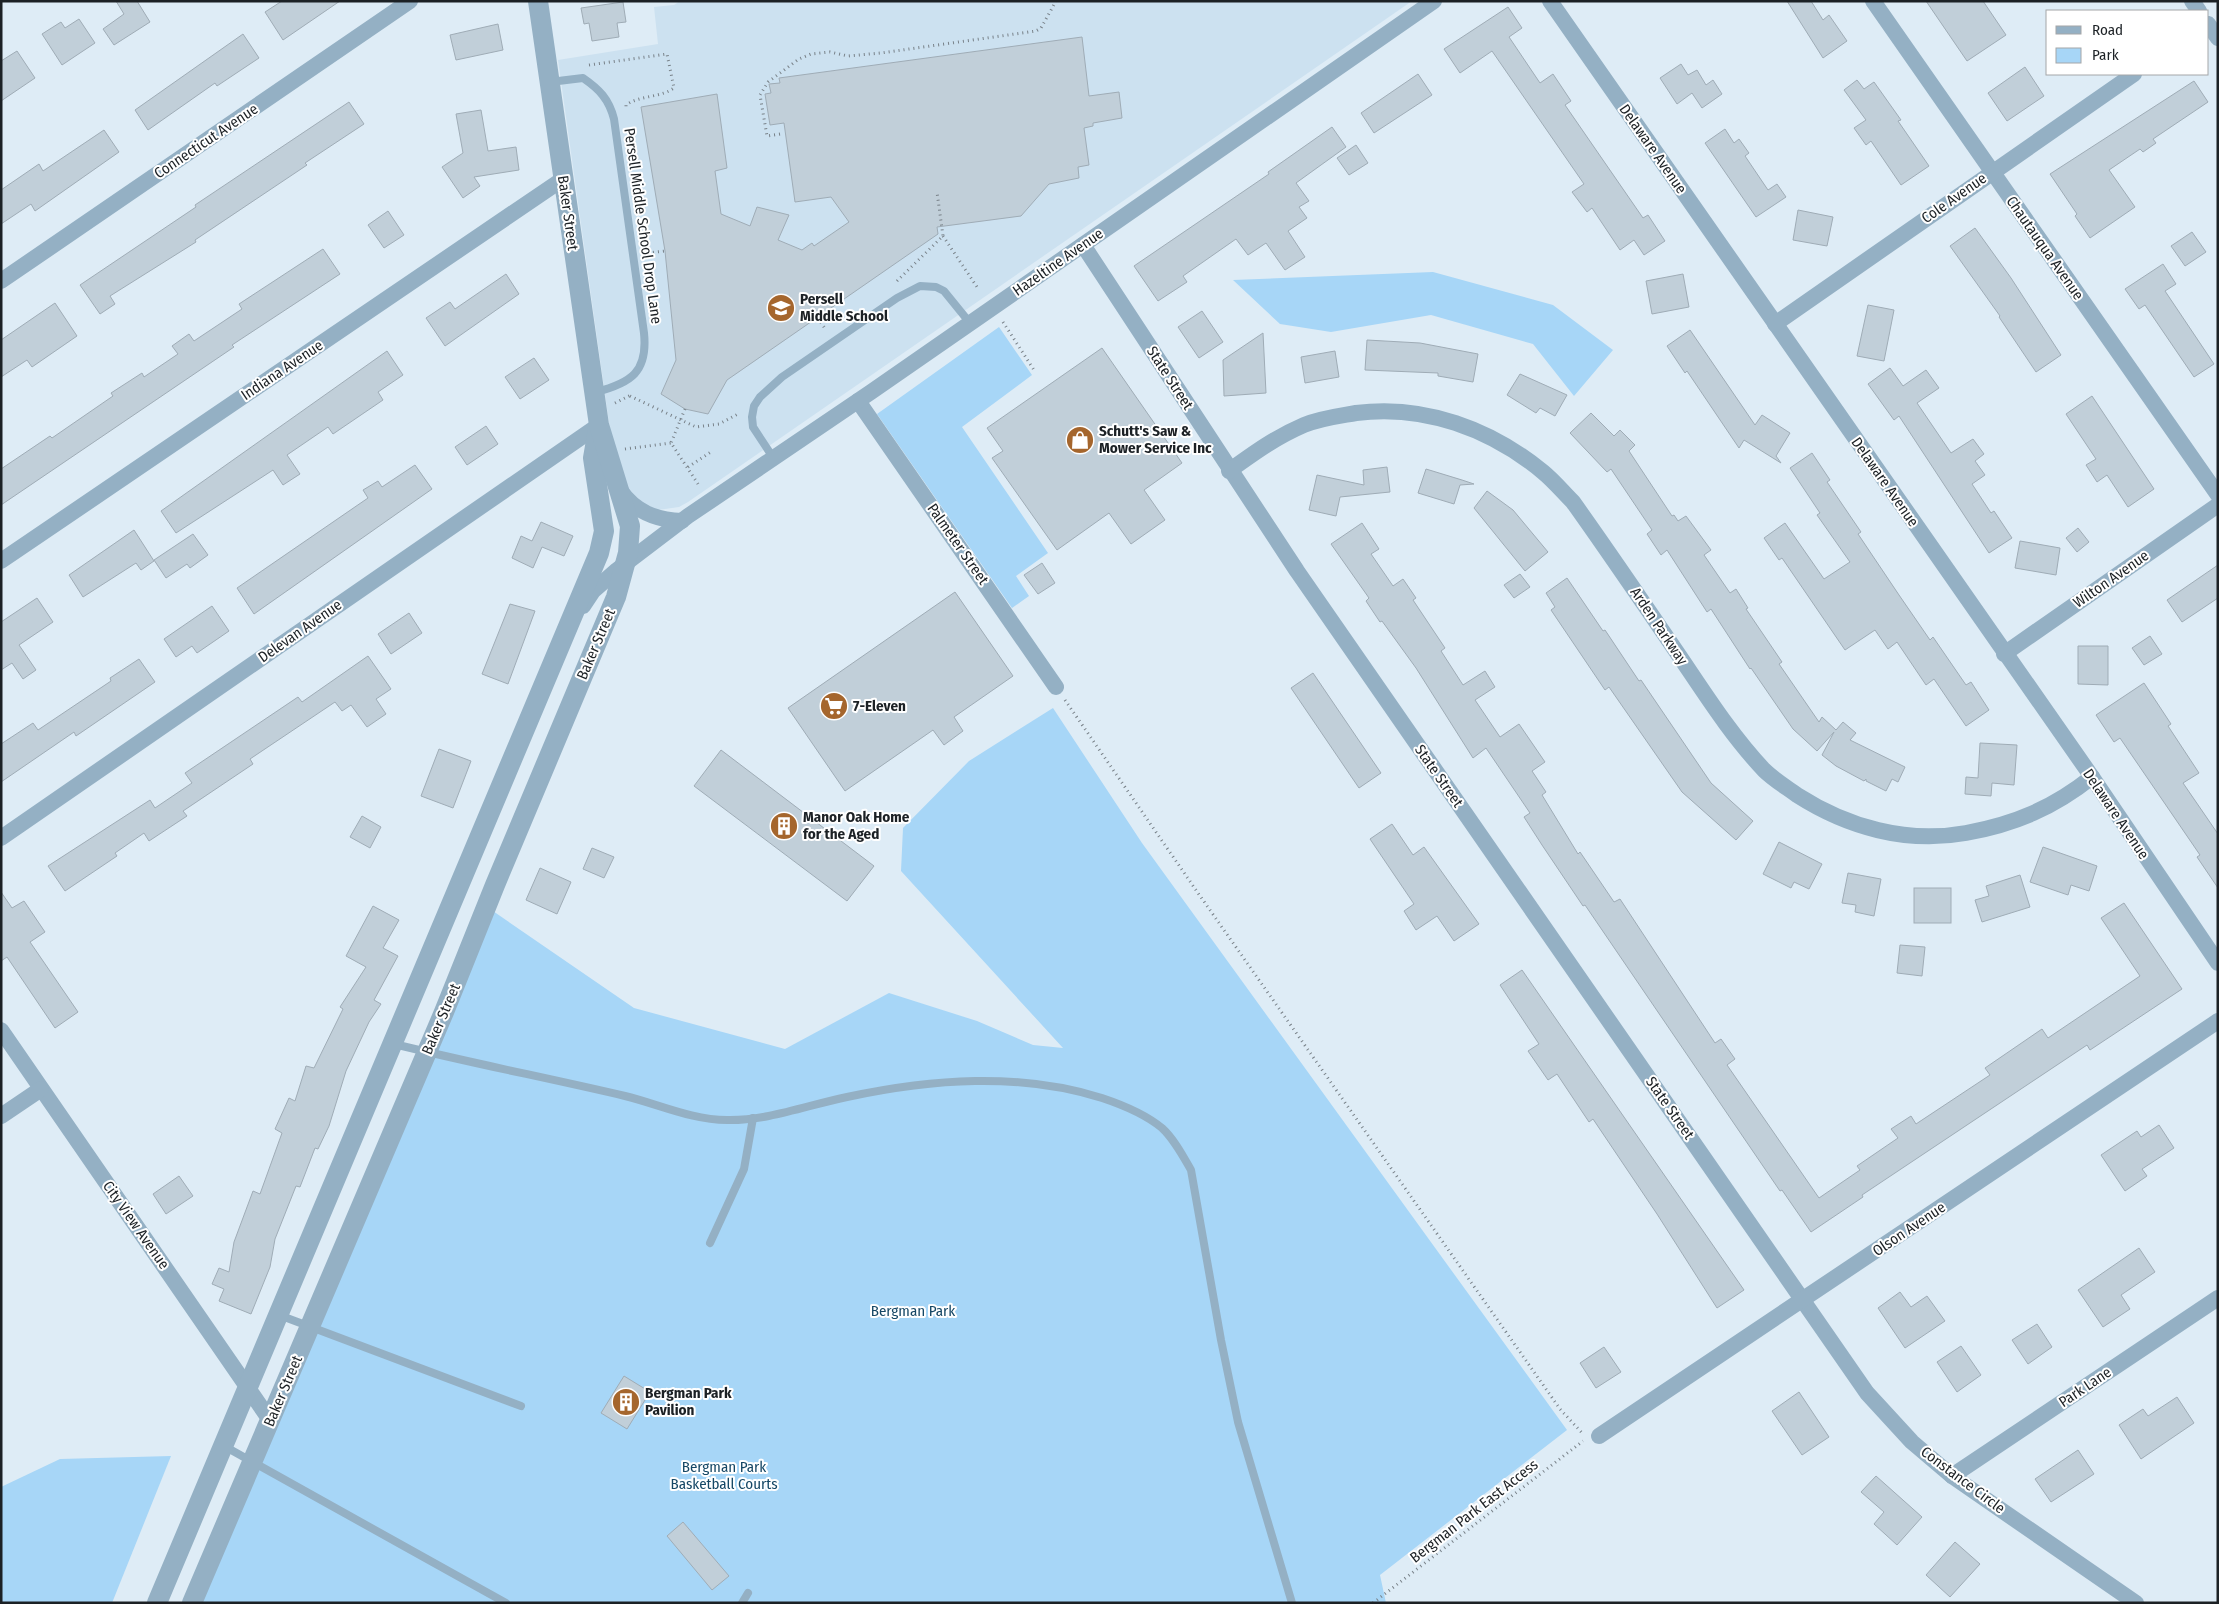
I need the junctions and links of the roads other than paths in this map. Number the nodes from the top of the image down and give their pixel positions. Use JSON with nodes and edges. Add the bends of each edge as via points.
{"nodes":[{"id":1,"x":410,"y":1,"type":"edge"},
{"id":2,"x":538,"y":1,"type":"edge"},
{"id":3,"x":1434,"y":1,"type":"edge"},
{"id":4,"x":1550,"y":1,"type":"edge"},
{"id":5,"x":1873,"y":1,"type":"edge"},
{"id":6,"x":2209,"y":24,"type":"edge"},
{"id":7,"x":2218,"y":38,"type":"edge"},
{"id":8,"x":2133,"y":75,"type":"edge"},
{"id":9,"x":550,"y":82,"type":"junction"},
{"id":10,"x":1991,"y":172,"type":"junction"},
{"id":11,"x":563,"y":179,"type":"junction"},
{"id":12,"x":1083,"y":245,"type":"junction"},
{"id":13,"x":1,"y":281,"type":"edge"},
{"id":14,"x":970,"y":323,"type":"junction"},
{"id":15,"x":1775,"y":324,"type":"junction"},
{"id":16,"x":594,"y":393,"type":"junction"},
{"id":17,"x":858,"y":401,"type":"junction"},
{"id":18,"x":599,"y":425,"type":"junction"},
{"id":19,"x":774,"y":459,"type":"junction"},
{"id":20,"x":1230,"y":471,"type":"junction"},
{"id":21,"x":618,"y":486,"type":"junction"},
{"id":22,"x":2218,"y":495,"type":"edge"},
{"id":23,"x":2218,"y":505,"type":"edge"},
{"id":24,"x":682,"y":521,"type":"junction"},
{"id":25,"x":1,"y":561,"type":"edge"},
{"id":26,"x":625,"y":564,"type":"junction"},
{"id":27,"x":570,"y":624,"type":"junction"},
{"id":28,"x":2004,"y":654,"type":"junction"},
{"id":29,"x":1056,"y":687,"type":"road end"},
{"id":30,"x":2092,"y":777,"type":"junction"},
{"id":31,"x":1,"y":838,"type":"edge"},
{"id":32,"x":2218,"y":963,"type":"edge"},
{"id":33,"x":2218,"y":1021,"type":"edge"},
{"id":34,"x":1,"y":1030,"type":"edge"},
{"id":35,"x":392,"y":1044,"type":"junction"},
{"id":36,"x":427,"y":1052,"type":"junction"},
{"id":37,"x":41,"y":1089,"type":"junction"},
{"id":38,"x":1,"y":1116,"type":"edge"},
{"id":39,"x":753,"y":1118,"type":"junction"},
{"id":40,"x":710,"y":1243,"type":"dead end"},
{"id":41,"x":2218,"y":1298,"type":"edge"},
{"id":42,"x":1804,"y":1300,"type":"junction"},
{"id":43,"x":279,"y":1315,"type":"junction"},
{"id":44,"x":310,"y":1327,"type":"junction"},
{"id":45,"x":248,"y":1388,"type":"junction"},
{"id":46,"x":521,"y":1406,"type":"dead end"},
{"id":47,"x":270,"y":1420,"type":"junction"},
{"id":48,"x":1594,"y":1436,"type":"road end"},
{"id":49,"x":224,"y":1446,"type":"junction"},
{"id":50,"x":253,"y":1462,"type":"junction"},
{"id":51,"x":1952,"y":1476,"type":"junction"},
{"id":52,"x":748,"y":1593,"type":"dead end"},
{"id":53,"x":157,"y":1603,"type":"edge"},
{"id":54,"x":192,"y":1603,"type":"edge"},
{"id":55,"x":506,"y":1603,"type":"edge"},
{"id":56,"x":742,"y":1603,"type":"edge"},
{"id":57,"x":1292,"y":1603,"type":"edge"},
{"id":58,"x":2136,"y":1603,"type":"edge"}],
"edges":[{"from":1,"to":13,"type":"street","name":"Connecticut Avenue"},
{"from":2,"to":9,"type":"street","name":"Baker Street"},
{"from":3,"to":12,"type":"street","name":"Hazeltine Avenue"},
{"from":4,"to":15,"type":"street","name":"Delaware Avenue"},
{"from":5,"to":10,"type":"street","name":"Chautauqua Avenue"},
{"from":6,"to":7,"type":"street"},
{"from":8,"to":10,"type":"street","name":"Cole Avenue"},
{"from":9,"to":11,"type":"street","name":"Baker Street"},
{"from":9,"to":16,"type":"lane","name":"Persell Middle School Drop Lane","via":[[583,78],[604,96],[614,119],[645,355],[638,371],[622,384]]},
{"from":10,"to":15,"type":"street","name":"Cole Avenue"},
{"from":10,"to":22,"type":"street","name":"Chautauqua Avenue"},
{"from":11,"to":16,"type":"street","name":"Baker Street"},
{"from":11,"to":25,"type":"street","name":"Indiana Avenue"},
{"from":12,"to":14,"type":"street","name":"Hazeltine Avenue"},
{"from":12,"to":20,"type":"street","name":"State Street"},
{"from":14,"to":17,"type":"street","name":"Hazeltine Avenue"},
{"from":14,"to":19,"type":"lane","via":[[944,291],[920,286],[897,298],[782,377],[760,397],[752,417],[753,427]]},
{"from":15,"to":28,"type":"street","name":"Delaware Avenue"},
{"from":16,"to":18,"type":"street","name":"Baker Street"},
{"from":17,"to":19,"type":"street","name":"Hazeltine Avenue"},
{"from":17,"to":29,"type":"street","name":"Palmeter Street"},
{"from":18,"to":21,"type":"street","name":"Baker Street"},
{"from":18,"to":27,"type":"street","name":"Baker Street","via":[[593,458],[604,531],[599,553]]},
{"from":18,"to":31,"type":"street","name":"Delevan Avenue"},
{"from":19,"to":24,"type":"street","name":"Hazeltine Avenue"},
{"from":20,"to":30,"type":"street","name":"Arden Parkway","via":[[1268,442],[1305,425],[1330,417],[1381,410],[1416,413],[1456,422],[1494,438],[1545,473],[1573,502],[1728,726],[1765,771],[1811,804],[1845,820],[1877,831],[1909,836],[1948,836],[2013,822],[2074,792]]},
{"from":20,"to":42,"type":"street","name":"State Street"},
{"from":21,"to":24,"type":"street","via":[[636,507],[648,514],[659,519]]},
{"from":21,"to":26,"type":"street","name":"Baker Street","via":[[630,526]]},
{"from":23,"to":28,"type":"street","name":"Wilton Avenue"},
{"from":24,"to":26,"type":"street","name":"Hazeltine Avenue"},
{"from":26,"to":27,"type":"street","name":"Hazeltine Avenue","via":[[593,591]]},
{"from":26,"to":36,"type":"street","name":"Baker Street","via":[[616,597]]},
{"from":27,"to":35,"type":"street","name":"Baker Street"},
{"from":28,"to":30,"type":"street","name":"Delaware Avenue"},
{"from":30,"to":32,"type":"street","name":"Delaware Avenue"},
{"from":33,"to":42,"type":"street","name":"Olson Avenue"},
{"from":34,"to":37,"type":"street","name":"City View Avenue"},
{"from":35,"to":36,"type":"lane"},
{"from":35,"to":43,"type":"street","name":"Baker Street"},
{"from":36,"to":39,"type":"lane","via":[[626,1096],[705,1118]]},
{"from":36,"to":44,"type":"street","name":"Baker Street"},
{"from":37,"to":38,"type":"street"},
{"from":37,"to":45,"type":"street","name":"City View Avenue"},
{"from":39,"to":40,"type":"lane","via":[[744,1169]]},
{"from":39,"to":57,"type":"lane","via":[[847,1097],[934,1083],[1002,1081],[1088,1094],[1117,1103],[1163,1129],[1191,1170],[1238,1422]]},
{"from":41,"to":51,"type":"street","name":"Park Lane"},
{"from":42,"to":48,"type":"street","name":"Olson Avenue"},
{"from":42,"to":51,"type":"street","name":"Constance Circle","via":[[1867,1393],[1912,1442]]},
{"from":43,"to":44,"type":"lane"},
{"from":43,"to":45,"type":"street","name":"Baker Street"},
{"from":44,"to":46,"type":"lane"},
{"from":44,"to":47,"type":"street","name":"Baker Street"},
{"from":45,"to":47,"type":"street","name":"City View Avenue"},
{"from":45,"to":49,"type":"street","name":"Baker Street"},
{"from":47,"to":50,"type":"street","name":"Baker Street"},
{"from":49,"to":50,"type":"lane"},
{"from":49,"to":53,"type":"street","name":"Baker Street"},
{"from":50,"to":54,"type":"street","name":"Baker Street"},
{"from":50,"to":55,"type":"lane"},
{"from":51,"to":58,"type":"street","name":"Constance Circle"},
{"from":52,"to":56,"type":"lane"}]}
